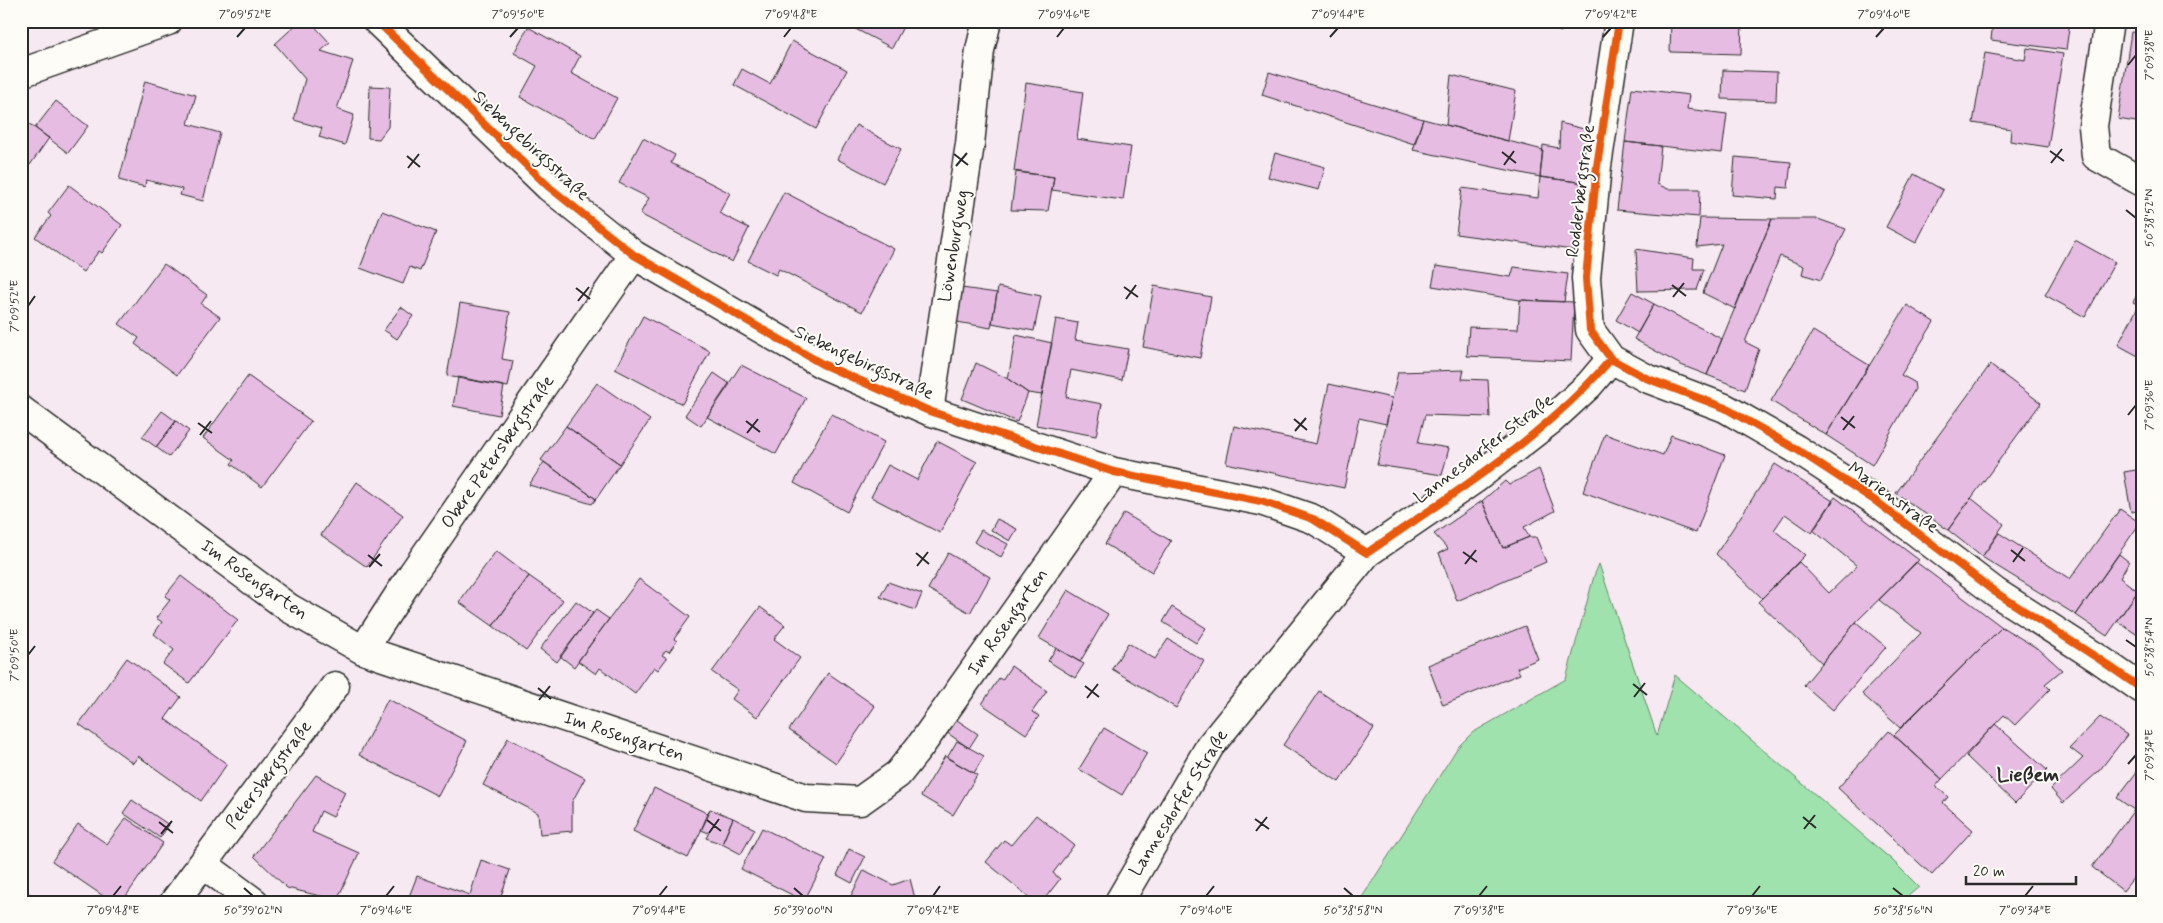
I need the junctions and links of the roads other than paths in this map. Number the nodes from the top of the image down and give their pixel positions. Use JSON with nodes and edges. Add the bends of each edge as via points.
{"nodes":[{"id":1,"x":168,"y":21,"type":"edge"},
{"id":2,"x":377,"y":21,"type":"edge"},
{"id":3,"x":987,"y":21,"type":"edge"},
{"id":4,"x":1619,"y":21,"type":"edge"},
{"id":5,"x":2109,"y":21,"type":"edge"},
{"id":6,"x":21,"y":73,"type":"edge"},
{"id":7,"x":2142,"y":182,"type":"edge"},
{"id":8,"x":634,"y":255,"type":"junction"},
{"id":9,"x":1611,"y":359,"type":"junction"},
{"id":10,"x":21,"y":410,"type":"edge"},
{"id":11,"x":929,"y":411,"type":"junction"},
{"id":12,"x":1114,"y":472,"type":"junction"},
{"id":13,"x":1368,"y":553,"type":"junction"},
{"id":14,"x":363,"y":650,"type":"junction"},
{"id":15,"x":335,"y":686,"type":"dead end"},
{"id":16,"x":2142,"y":689,"type":"edge"},
{"id":17,"x":202,"y":864,"type":"junction"},
{"id":18,"x":174,"y":902,"type":"edge"},
{"id":19,"x":254,"y":902,"type":"edge"},
{"id":20,"x":1119,"y":902,"type":"edge"}],
"edges":[{"from":1,"to":6,"type":"street"},
{"from":2,"to":8,"type":"street","name":"Siebengebirgsstraße","via":[[549,187]]},
{"from":3,"to":11,"type":"street","name":"Löwenburgweg","via":[[980,50],[970,144]]},
{"from":4,"to":9,"type":"street","name":"Rodderbergstraße","via":[[1597,166],[1586,278],[1590,330]]},
{"from":5,"to":7,"type":"street","via":[[2093,126],[2096,156]]},
{"from":8,"to":11,"type":"street","name":"Siebengebirgsstraße","via":[[822,364]]},
{"from":8,"to":14,"type":"street","name":"Obere Petersbergstraße"},
{"from":9,"to":13,"type":"street","name":"Lannesdorfer Straße","via":[[1589,385],[1528,438],[1476,479]]},
{"from":9,"to":16,"type":"street","name":"Marienstraße","via":[[1646,378],[1725,408],[1796,449],[1877,502],[1995,592]]},
{"from":10,"to":14,"type":"street","name":"Im Rosengarten","via":[[290,608]]},
{"from":11,"to":12,"type":"street","name":"Siebengebirgsstraße"},
{"from":12,"to":13,"type":"street","name":"Siebengebirgsstraße","via":[[1261,501],[1313,519]]},
{"from":12,"to":14,"type":"street","name":"Im Rosengarten","via":[[921,745],[898,774],[860,801],[806,798]]},
{"from":13,"to":20,"type":"street","name":"Lannesdorfer Straße","via":[[1210,746]]},
{"from":15,"to":17,"type":"street","name":"Petersbergstraße"},
{"from":17,"to":18,"type":"street","name":"Petersbergstraße"},
{"from":17,"to":19,"type":"street"}]}
